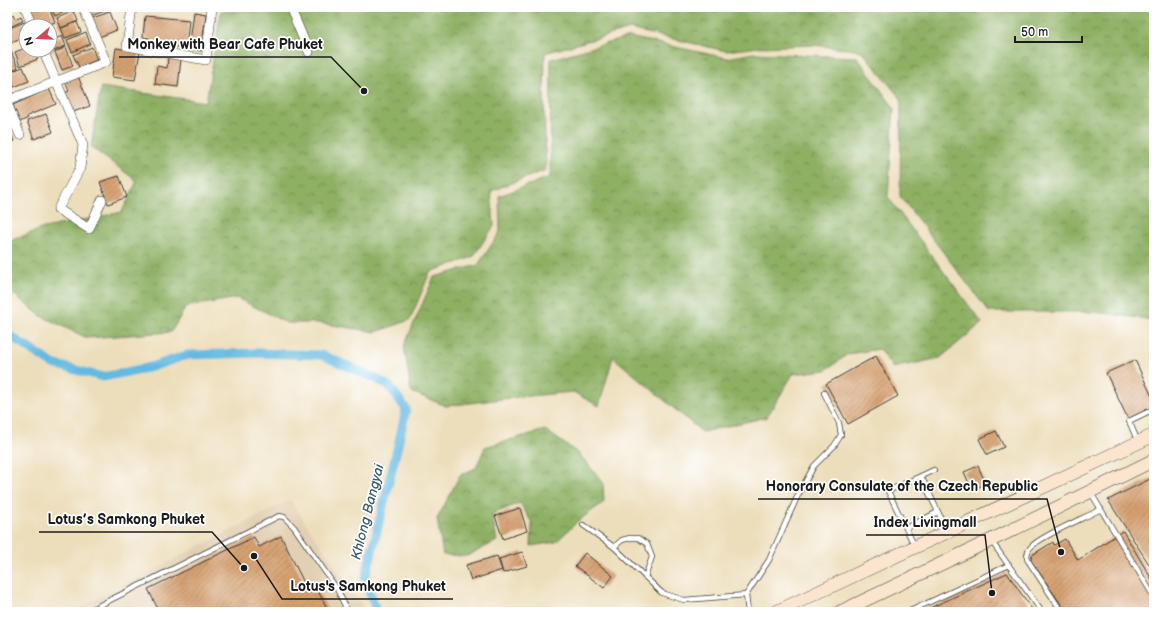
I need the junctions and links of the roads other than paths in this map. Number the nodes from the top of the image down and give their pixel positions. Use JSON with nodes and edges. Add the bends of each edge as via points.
{"nodes":[{"id":1,"x":24,"y":7,"type":"edge"},
{"id":2,"x":83,"y":7,"type":"edge"},
{"id":3,"x":132,"y":7,"type":"edge"},
{"id":4,"x":212,"y":7,"type":"edge"},
{"id":5,"x":290,"y":7,"type":"edge"},
{"id":6,"x":29,"y":18,"type":"edge"},
{"id":7,"x":309,"y":52,"type":"dead end"},
{"id":8,"x":46,"y":58,"type":"edge"},
{"id":9,"x":56,"y":82,"type":"junction"},
{"id":10,"x":7,"y":102,"type":"edge"},
{"id":11,"x":20,"y":135,"type":"dead end"},
{"id":12,"x":102,"y":200,"type":"dead end"},
{"id":13,"x":824,"y":393,"type":"dead end"},
{"id":14,"x":1154,"y":409,"type":"edge"},
{"id":15,"x":1154,"y":435,"type":"edge"},
{"id":16,"x":1138,"y":442,"type":"junction"},
{"id":17,"x":1154,"y":460,"type":"edge"},
{"id":18,"x":934,"y":470,"type":"dead end"},
{"id":19,"x":921,"y":476,"type":"junction"},
{"id":20,"x":1090,"y":492,"type":"junction"},
{"id":21,"x":1101,"y":510,"type":"junction"},
{"id":22,"x":938,"y":512,"type":"junction"},
{"id":23,"x":583,"y":525,"type":"dead end"},
{"id":24,"x":906,"y":528,"type":"junction"},
{"id":25,"x":947,"y":532,"type":"junction"},
{"id":26,"x":991,"y":540,"type":"junction"},
{"id":27,"x":614,"y":547,"type":"junction"},
{"id":28,"x":915,"y":547,"type":"junction"},
{"id":29,"x":1009,"y":565,"type":"junction"},
{"id":30,"x":646,"y":577,"type":"junction"},
{"id":31,"x":746,"y":595,"type":"junction"},
{"id":32,"x":1154,"y":597,"type":"edge"},
{"id":33,"x":86,"y":612,"type":"edge"},
{"id":34,"x":348,"y":612,"type":"edge"},
{"id":35,"x":748,"y":612,"type":"edge"},
{"id":36,"x":776,"y":612,"type":"edge"},
{"id":37,"x":840,"y":612,"type":"edge"},
{"id":38,"x":908,"y":612,"type":"edge"},
{"id":39,"x":1042,"y":612,"type":"edge"},
{"id":40,"x":1062,"y":612,"type":"edge"}],
"edges":[{"from":1,"to":6,"type":"street"},
{"from":2,"to":9,"type":"street","via":[[106,62]]},
{"from":3,"to":4,"type":"street","via":[[127,46],[206,60]]},
{"from":5,"to":7,"type":"street"},
{"from":8,"to":9,"type":"street"},
{"from":9,"to":10,"type":"street"},
{"from":9,"to":12,"type":"street","via":[[83,145],[80,168],[58,209],[89,229]]},
{"from":10,"to":11,"type":"street"},
{"from":13,"to":31,"type":"lane","via":[[839,423],[841,435],[814,466],[769,560]]},
{"from":14,"to":16,"type":"lane","via":[[1129,421]]},
{"from":15,"to":16,"type":"main road"},
{"from":16,"to":25,"type":"main road"},
{"from":17,"to":20,"type":"main road"},
{"from":18,"to":19,"type":"lane"},
{"from":19,"to":22,"type":"lane"},
{"from":19,"to":24,"type":"lane","via":[[888,491]]},
{"from":20,"to":21,"type":"lane"},
{"from":20,"to":26,"type":"main road"},
{"from":21,"to":32,"type":"lane"},
{"from":21,"to":40,"type":"lane","via":[[1046,537],[1030,547],[1027,553],[1027,559]]},
{"from":22,"to":24,"type":"lane"},
{"from":22,"to":25,"type":"lane"},
{"from":23,"to":27,"type":"lane"},
{"from":24,"to":28,"type":"lane"},
{"from":25,"to":28,"type":"main road"},
{"from":26,"to":29,"type":"lane"},
{"from":26,"to":37,"type":"main road"},
{"from":27,"to":30,"type":"lane"},
{"from":27,"to":30,"type":"lane","via":[[622,540],[630,538],[638,538],[647,544],[652,557]]},
{"from":28,"to":36,"type":"main road"},
{"from":29,"to":38,"type":"lane"},
{"from":29,"to":39,"type":"lane"},
{"from":30,"to":31,"type":"lane","via":[[662,593],[684,600]]},
{"from":31,"to":35,"type":"lane"},
{"from":33,"to":34,"type":"lane","via":[[279,516],[294,526],[337,589]]}]}
